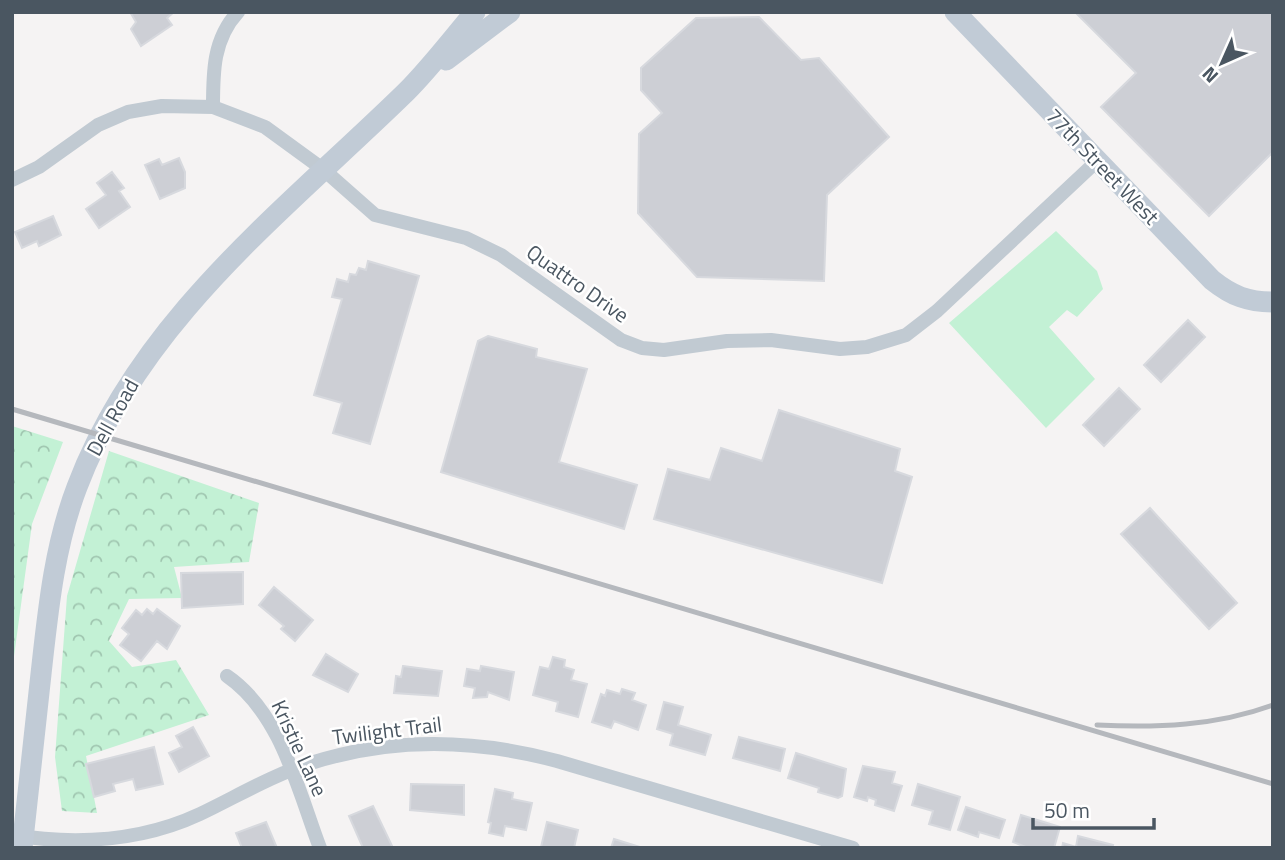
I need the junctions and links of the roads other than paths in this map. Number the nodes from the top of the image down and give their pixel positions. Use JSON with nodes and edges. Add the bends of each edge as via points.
{"nodes":[{"id":1,"x":238,"y":12,"type":"edge"},
{"id":2,"x":475,"y":12,"type":"edge"},
{"id":3,"x":510,"y":12,"type":"edge"},
{"id":4,"x":955,"y":12,"type":"edge"},
{"id":5,"x":408,"y":90,"type":"junction"},
{"id":6,"x":213,"y":107,"type":"junction"},
{"id":7,"x":1097,"y":161,"type":"junction"},
{"id":8,"x":324,"y":170,"type":"junction"},
{"id":9,"x":12,"y":180,"type":"edge"},
{"id":10,"x":1267,"y":302,"type":"edge"},
{"id":11,"x":227,"y":676,"type":"dead end"},
{"id":12,"x":290,"y":770,"type":"junction"},
{"id":13,"x":19,"y":840,"type":"edge"},
{"id":14,"x":320,"y":848,"type":"edge"},
{"id":15,"x":853,"y":848,"type":"edge"}],
"edges":[{"from":1,"to":6,"type":"street","via":[[229,22],[213,67]]},
{"from":2,"to":5,"type":"street","name":"Dell Road"},
{"from":3,"to":5,"type":"street","name":"Dell Road"},
{"from":4,"to":7,"type":"street","name":"77th Street West"},
{"from":5,"to":8,"type":"street","name":"Dell Road"},
{"from":6,"to":8,"type":"street","name":"Quattro Drive","via":[[265,127]]},
{"from":6,"to":9,"type":"street","name":"Quattro Drive","via":[[162,106],[128,112],[97,125],[39,167]]},
{"from":7,"to":8,"type":"street","name":"Quattro Drive","via":[[906,335],[867,347],[840,349],[771,340],[642,348],[602,328],[501,255],[466,238],[375,215]]},
{"from":7,"to":10,"type":"street","name":"77th Street West","via":[[1212,280],[1230,294]]},
{"from":8,"to":13,"type":"street","name":"Dell Road","via":[[181,311],[118,398],[100,434],[59,543]]},
{"from":11,"to":12,"type":"street","name":"Kristie Lane","via":[[247,690],[261,708]]},
{"from":12,"to":13,"type":"street","name":"Twilight Trail","via":[[197,815],[133,836]]},
{"from":12,"to":14,"type":"street","name":"Kristie Lane"},
{"from":12,"to":15,"type":"street","name":"Twilight Trail","via":[[358,751],[408,744],[509,748]]}]}
